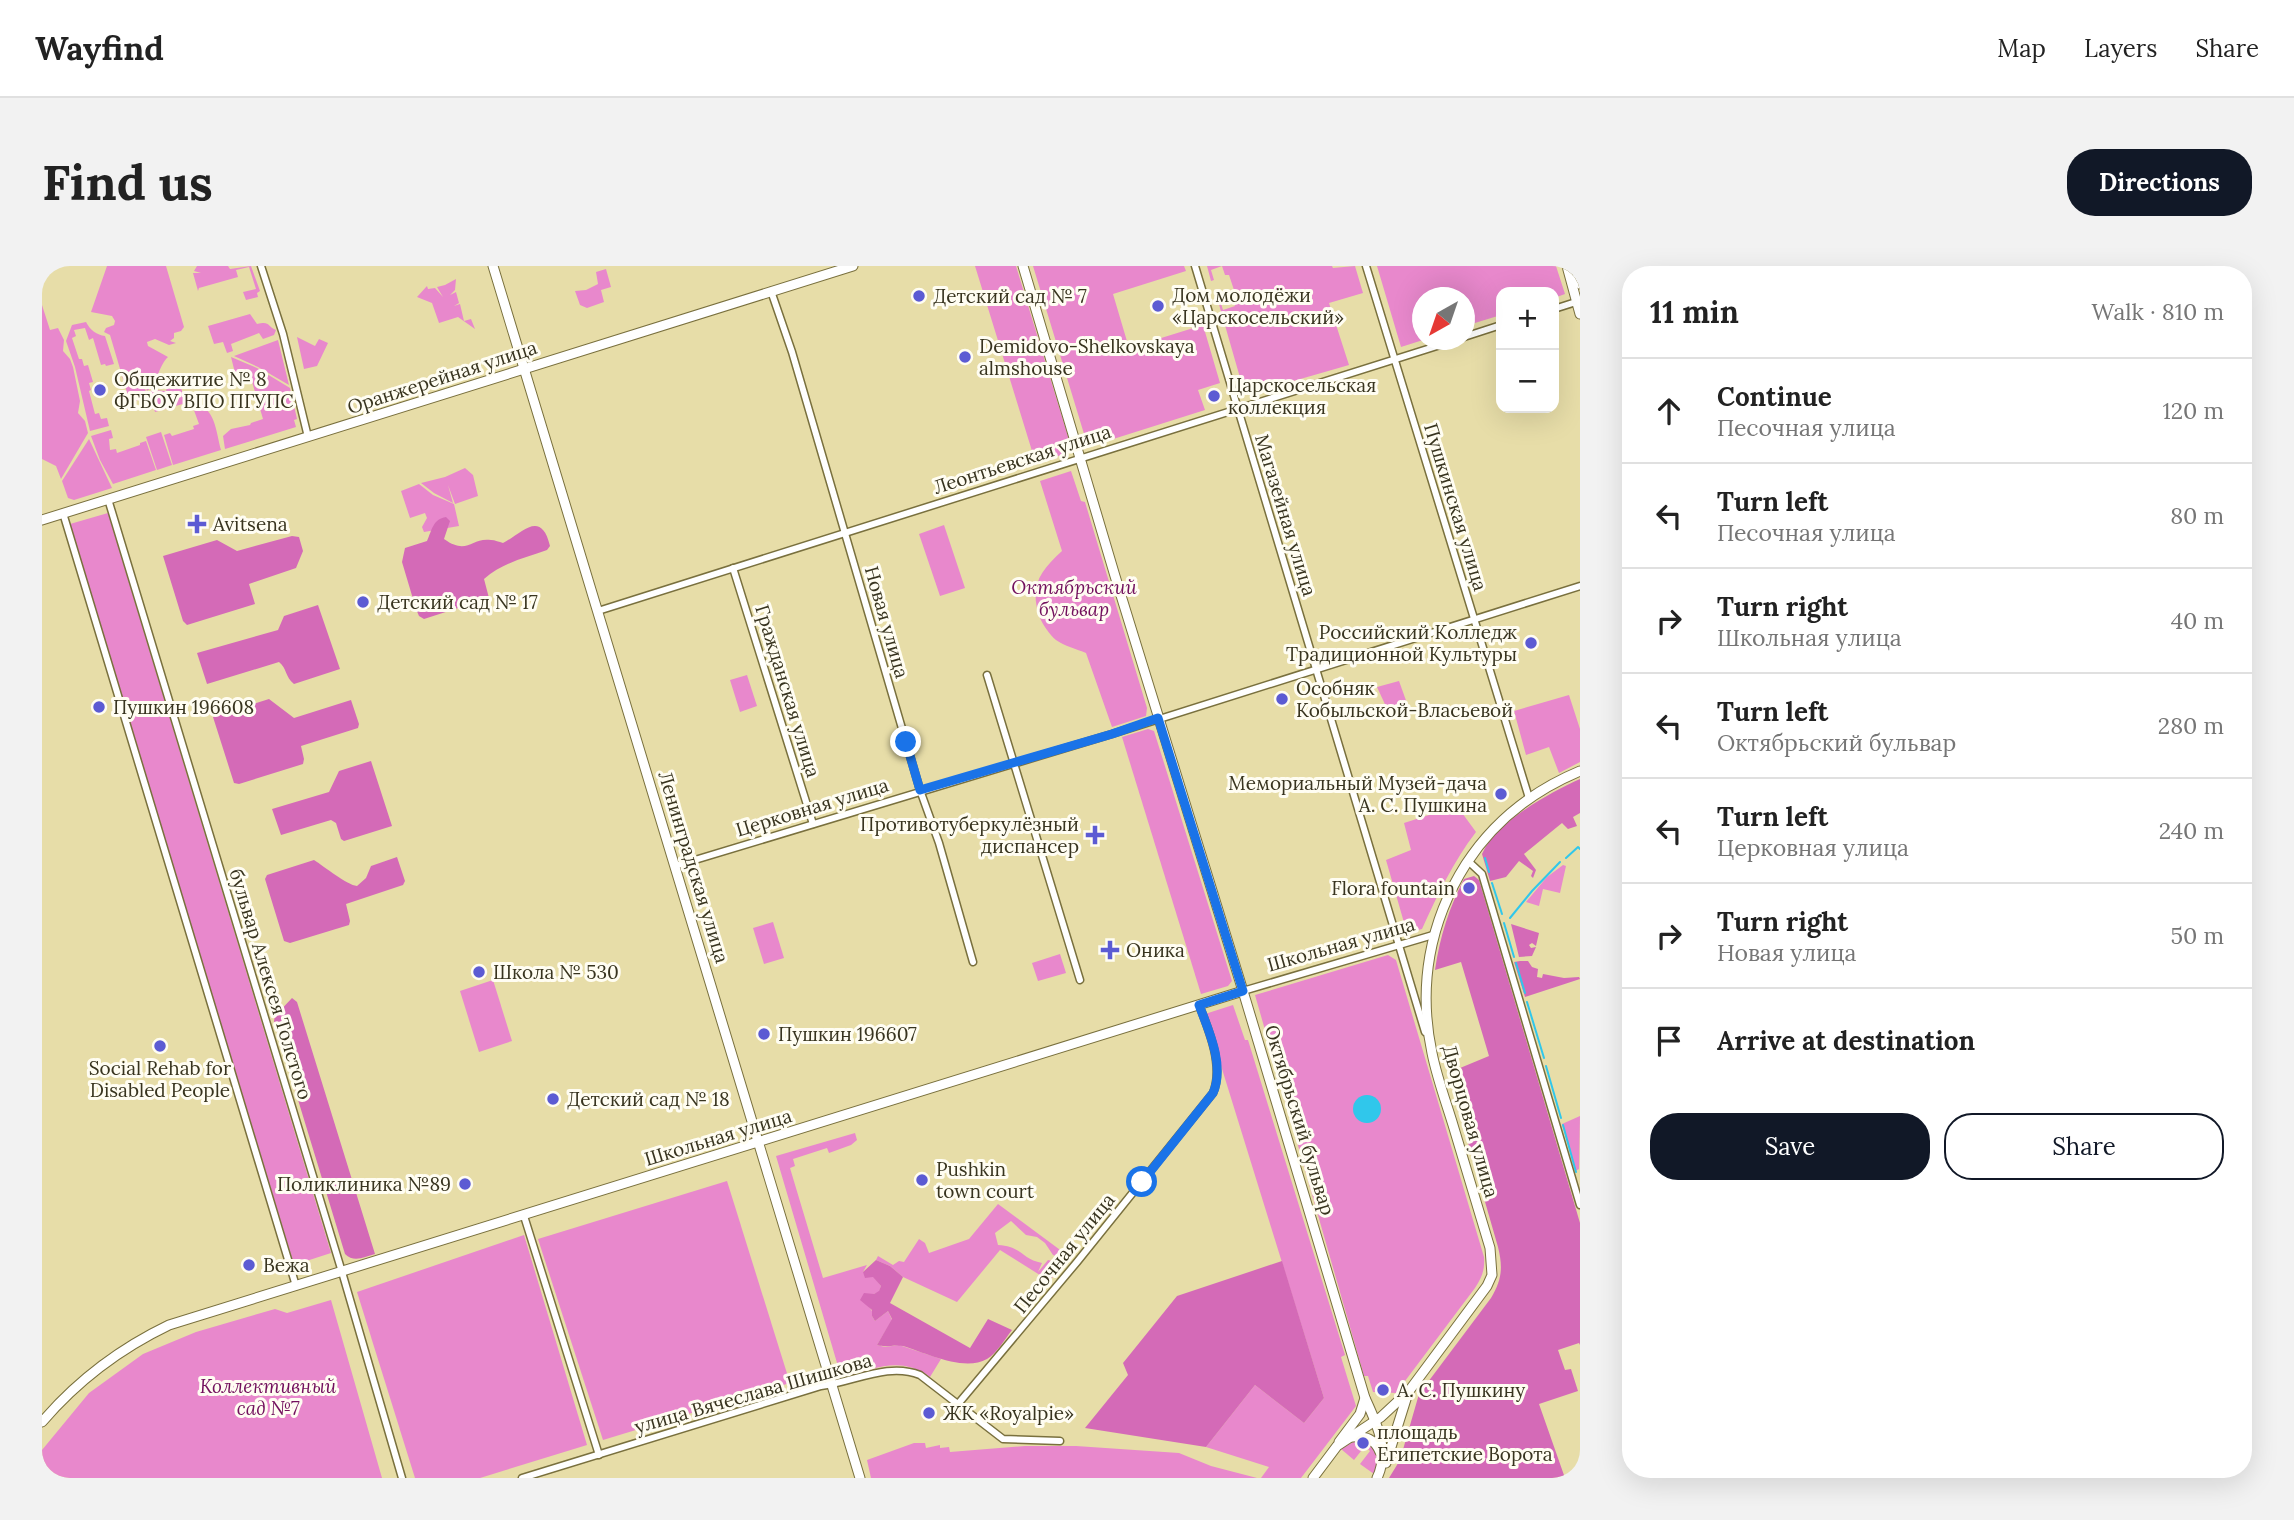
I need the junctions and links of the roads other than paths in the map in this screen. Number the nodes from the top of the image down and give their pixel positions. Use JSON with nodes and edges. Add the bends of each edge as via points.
{"nodes":[{"id":1,"x":261,"y":266,"type":"edge"},
{"id":2,"x":267,"y":266,"type":"edge"},
{"id":3,"x":494,"y":266,"type":"edge"},
{"id":4,"x":853,"y":266,"type":"edge"},
{"id":5,"x":1023,"y":266,"type":"edge"},
{"id":6,"x":1195,"y":266,"type":"edge"},
{"id":7,"x":1366,"y":266,"type":"edge"},
{"id":8,"x":1567,"y":266,"type":"edge"},
{"id":9,"x":1574,"y":266,"type":"edge"},
{"id":10,"x":267,"y":282,"type":"junction"},
{"id":11,"x":1580,"y":284,"type":"edge"},
{"id":12,"x":771,"y":291,"type":"junction"},
{"id":13,"x":1578,"y":301,"type":"edge"},
{"id":14,"x":1559,"y":307,"type":"edge"},
{"id":15,"x":1580,"y":314,"type":"edge"},
{"id":16,"x":1496,"y":327,"type":"edge"},
{"id":17,"x":1475,"y":334,"type":"edge"},
{"id":18,"x":1424,"y":350,"type":"edge"},
{"id":19,"x":1395,"y":359,"type":"junction"},
{"id":20,"x":524,"y":369,"type":"junction"},
{"id":21,"x":1238,"y":407,"type":"junction"},
{"id":22,"x":308,"y":437,"type":"junction"},
{"id":23,"x":1081,"y":457,"type":"junction"},
{"id":24,"x":108,"y":499,"type":"junction"},
{"id":25,"x":63,"y":513,"type":"junction"},
{"id":26,"x":42,"y":520,"type":"edge"},
{"id":27,"x":845,"y":532,"type":"junction"},
{"id":28,"x":733,"y":568,"type":"junction"},
{"id":29,"x":1580,"y":586,"type":"edge"},
{"id":30,"x":598,"y":611,"type":"junction"},
{"id":31,"x":1474,"y":619,"type":"junction"},
{"id":32,"x":1316,"y":668,"type":"junction"},
{"id":33,"x":987,"y":675,"type":"dead end"},
{"id":34,"x":1158,"y":718,"type":"junction"},
{"id":35,"x":1014,"y":763,"type":"junction"},
{"id":36,"x":1580,"y":771,"type":"edge"},
{"id":37,"x":920,"y":790,"type":"junction"},
{"id":38,"x":1529,"y":798,"type":"junction"},
{"id":39,"x":813,"y":824,"type":"junction"},
{"id":40,"x":1468,"y":861,"type":"junction"},
{"id":41,"x":675,"y":866,"type":"junction"},
{"id":42,"x":1433,"y":935,"type":"junction"},
{"id":43,"x":1399,"y":944,"type":"junction"},
{"id":44,"x":973,"y":962,"type":"dead end"},
{"id":45,"x":1426,"y":972,"type":"junction"},
{"id":46,"x":1408,"y":974,"type":"junction"},
{"id":47,"x":1080,"y":980,"type":"dead end"},
{"id":48,"x":1243,"y":991,"type":"junction"},
{"id":49,"x":1199,"y":1005,"type":"junction"},
{"id":50,"x":1432,"y":1054,"type":"junction"},
{"id":51,"x":759,"y":1142,"type":"junction"},
{"id":52,"x":1580,"y":1205,"type":"edge"},
{"id":53,"x":524,"y":1216,"type":"junction"},
{"id":54,"x":342,"y":1272,"type":"junction"},
{"id":55,"x":296,"y":1286,"type":"junction"},
{"id":56,"x":832,"y":1385,"type":"junction"},
{"id":57,"x":1409,"y":1391,"type":"junction"},
{"id":58,"x":1365,"y":1398,"type":"junction"},
{"id":59,"x":958,"y":1404,"type":"junction"},
{"id":60,"x":1376,"y":1421,"type":"junction"},
{"id":61,"x":42,"y":1422,"type":"edge"},
{"id":62,"x":1347,"y":1439,"type":"junction"},
{"id":63,"x":1060,"y":1441,"type":"dead end"},
{"id":64,"x":1337,"y":1446,"type":"junction"},
{"id":65,"x":599,"y":1455,"type":"junction"},
{"id":66,"x":1383,"y":1464,"type":"junction"},
{"id":67,"x":402,"y":1478,"type":"edge"},
{"id":68,"x":522,"y":1478,"type":"edge"},
{"id":69,"x":860,"y":1478,"type":"edge"},
{"id":70,"x":1313,"y":1478,"type":"edge"},
{"id":71,"x":1378,"y":1478,"type":"edge"}],
"edges":[{"from":1,"to":10,"type":"street"},
{"from":2,"to":10,"type":"street"},
{"from":3,"to":20,"type":"street","name":"Ленинградская улица"},
{"from":4,"to":12,"type":"street","name":"Оранжерейная улица"},
{"from":5,"to":23,"type":"street","name":"Октябрьский бульвар"},
{"from":6,"to":21,"type":"street","name":"Магазейная улица"},
{"from":7,"to":19,"type":"street","name":"Пушкинская улица"},
{"from":8,"to":13,"type":"street"},
{"from":9,"to":11,"type":"street"},
{"from":10,"to":22,"type":"street"},
{"from":12,"to":20,"type":"street","name":"Оранжерейная улица"},
{"from":12,"to":27,"type":"street","name":"Новая улица"},
{"from":13,"to":14,"type":"street"},
{"from":13,"to":15,"type":"street"},
{"from":16,"to":17,"type":"street"},
{"from":18,"to":19,"type":"street","name":"Леонтьевская улица"},
{"from":19,"to":21,"type":"street","name":"Леонтьевская улица"},
{"from":19,"to":31,"type":"street","name":"Пушкинская улица"},
{"from":20,"to":22,"type":"street","name":"Оранжерейная улица"},
{"from":20,"to":30,"type":"street","name":"Ленинградская улица"},
{"from":21,"to":23,"type":"street","name":"Леонтьевская улица"},
{"from":21,"to":32,"type":"street","name":"Магазейная улица"},
{"from":22,"to":24,"type":"street","name":"Оранжерейная улица"},
{"from":23,"to":27,"type":"street","name":"Леонтьевская улица"},
{"from":23,"to":34,"type":"street","name":"Октябрьский бульвар"},
{"from":24,"to":25,"type":"street","name":"Оранжерейная улица"},
{"from":24,"to":54,"type":"street","name":"бульвар Алексея Толстого"},
{"from":25,"to":26,"type":"street","name":"Оранжерейная улица"},
{"from":25,"to":55,"type":"street"},
{"from":27,"to":28,"type":"street","name":"Леонтьевская улица"},
{"from":27,"to":37,"type":"street","name":"Новая улица"},
{"from":28,"to":30,"type":"street","name":"Леонтьевская улица"},
{"from":28,"to":39,"type":"street","name":"Гражданская улица"},
{"from":29,"to":31,"type":"street","name":"Церковная улица"},
{"from":30,"to":41,"type":"street","name":"Ленинградская улица"},
{"from":31,"to":32,"type":"street","name":"Церковная улица"},
{"from":31,"to":38,"type":"street","name":"Пушкинская улица"},
{"from":32,"to":34,"type":"street","name":"Церковная улица"},
{"from":32,"to":43,"type":"street","name":"Магазейная улица"},
{"from":33,"to":35,"type":"street"},
{"from":34,"to":35,"type":"street","name":"Церковная улица"},
{"from":34,"to":48,"type":"street","name":"Октябрьский бульвар"},
{"from":35,"to":37,"type":"street","name":"Церковная улица"},
{"from":35,"to":47,"type":"street"},
{"from":36,"to":38,"type":"street","name":"Дворцовая улица"},
{"from":37,"to":39,"type":"street","name":"Церковная улица"},
{"from":37,"to":44,"type":"street","name":"Новая улица"},
{"from":38,"to":40,"type":"street","name":"Дворцовая улица","via":[[1485,837]]},
{"from":39,"to":41,"type":"street","name":"Церковная улица"},
{"from":40,"to":42,"type":"street","name":"Дворцовая улица"},
{"from":40,"to":52,"type":"street","via":[[1482,874]]},
{"from":41,"to":51,"type":"street","name":"Ленинградская улица"},
{"from":42,"to":43,"type":"street","name":"Школьная улица"},
{"from":42,"to":45,"type":"street","name":"Дворцовая улица"},
{"from":43,"to":46,"type":"street","name":"Магазейная улица"},
{"from":43,"to":48,"type":"street","name":"Школьная улица"},
{"from":45,"to":46,"type":"street","via":[[1418,979]]},
{"from":45,"to":50,"type":"street","name":"Дворцовая улица"},
{"from":46,"to":50,"type":"street","name":"Магазейная улица"},
{"from":48,"to":49,"type":"street","name":"Школьная улица"},
{"from":48,"to":58,"type":"street","name":"Октябрьский бульвар"},
{"from":49,"to":51,"type":"street","name":"Школьная улица"},
{"from":49,"to":59,"type":"street","name":"Песочная улица","via":[[1218,1067],[1213,1093]]},
{"from":50,"to":57,"type":"street","name":"Дворцовая улица","via":[[1490,1248],[1492,1275]]},
{"from":51,"to":53,"type":"street","name":"Школьная улица"},
{"from":51,"to":56,"type":"street","name":"Ленинградская улица"},
{"from":53,"to":54,"type":"street","name":"Школьная улица"},
{"from":53,"to":65,"type":"street"},
{"from":54,"to":55,"type":"street","name":"Школьная улица"},
{"from":54,"to":67,"type":"street","name":"бульвар Алексея Толстого"},
{"from":55,"to":61,"type":"street","name":"Школьная улица","via":[[150,1334],[92,1371]]},
{"from":56,"to":59,"type":"street","name":"улица Вячеслава Шишкова","via":[[883,1371],[908,1370]]},
{"from":56,"to":65,"type":"street","name":"улица Вячеслава Шишкова"},
{"from":56,"to":69,"type":"street","name":"Ленинградская улица"},
{"from":57,"to":60,"type":"street"},
{"from":57,"to":71,"type":"street"},
{"from":58,"to":60,"type":"street","name":"Октябрьский бульвар"},
{"from":58,"to":64,"type":"street","via":[[1360,1414]]},
{"from":59,"to":63,"type":"street","name":"улица Вячеслава Шишкова","via":[[1003,1439]]},
{"from":60,"to":62,"type":"street"},
{"from":60,"to":66,"type":"street"},
{"from":62,"to":64,"type":"street"},
{"from":62,"to":66,"type":"street","via":[[1373,1441]]},
{"from":64,"to":70,"type":"street"},
{"from":65,"to":68,"type":"street","name":"улица Вячеслава Шишкова"},
{"from":66,"to":71,"type":"street"}]}
